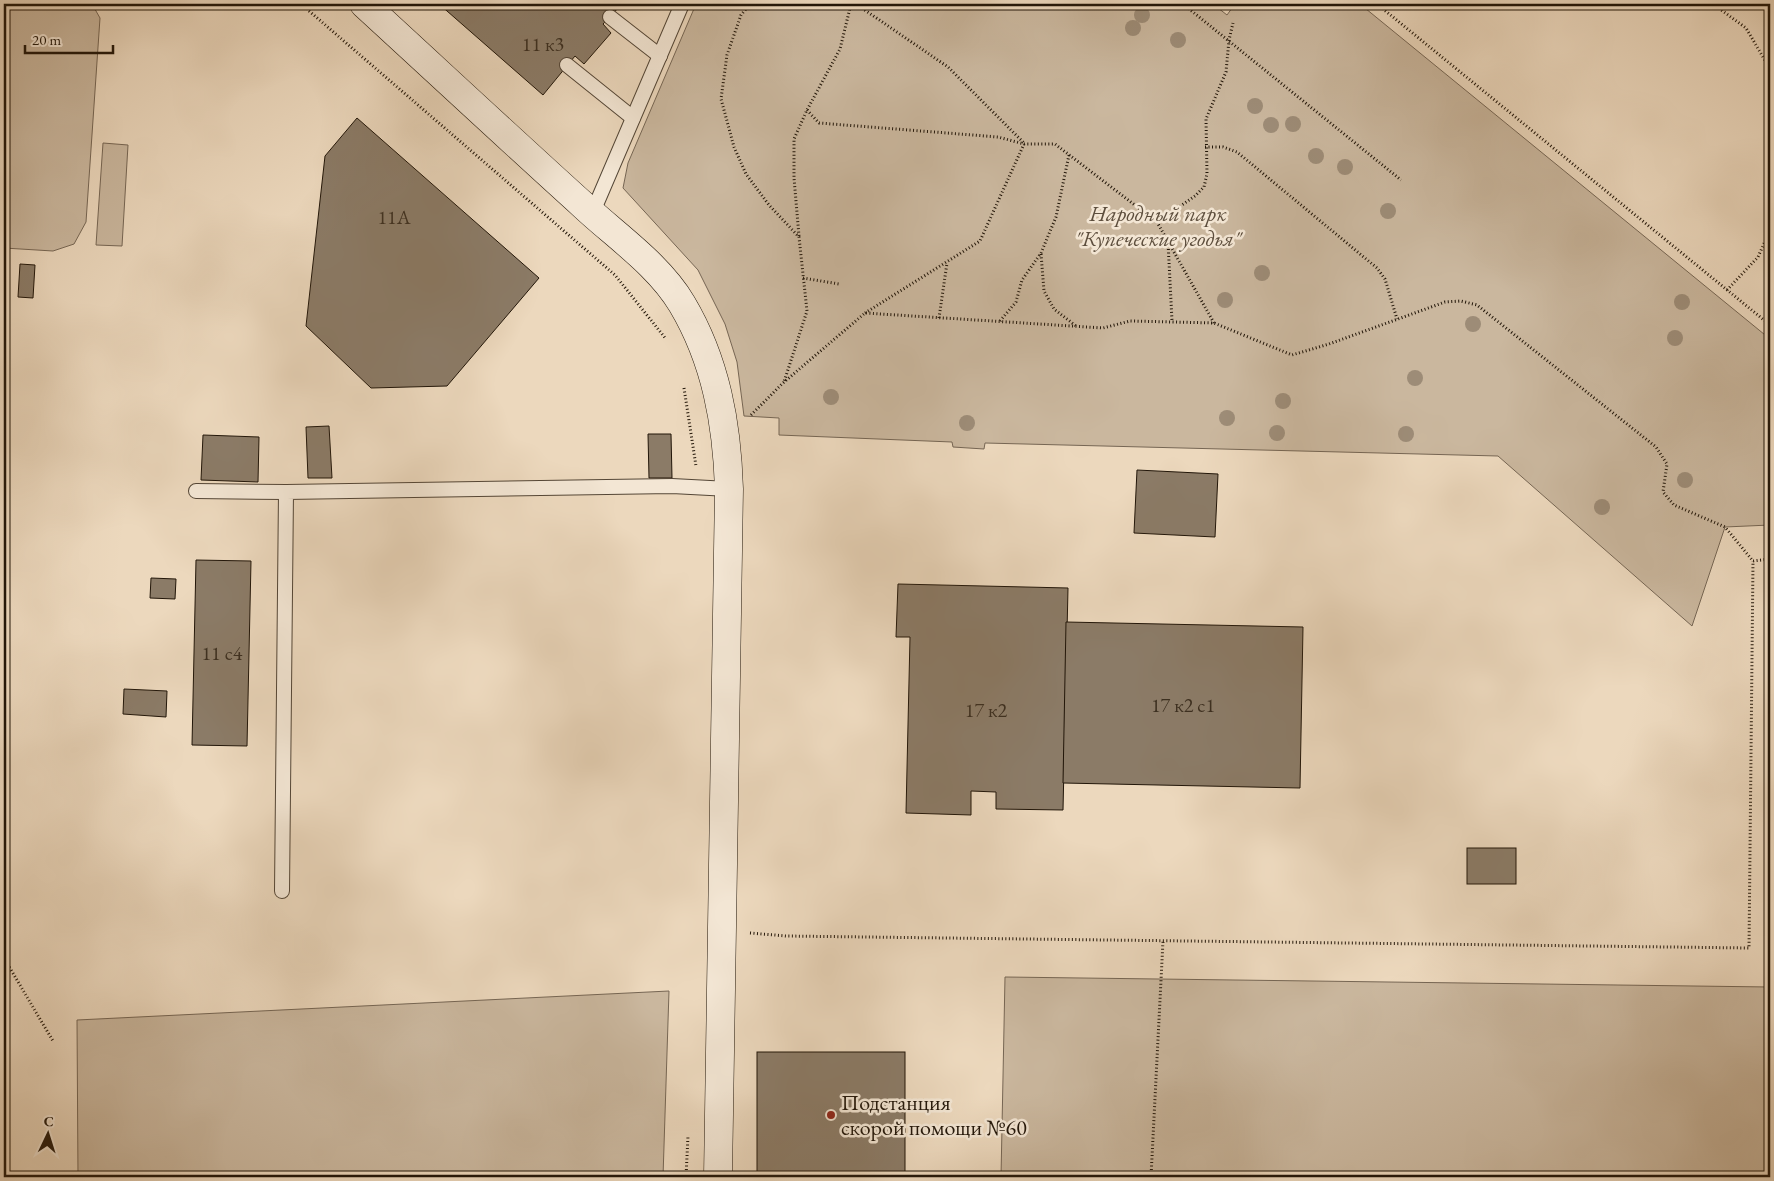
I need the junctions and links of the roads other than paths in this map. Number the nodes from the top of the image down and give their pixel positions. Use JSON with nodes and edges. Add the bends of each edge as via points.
{"nodes":[{"id":1,"x":364,"y":4,"type":"edge"},
{"id":2,"x":682,"y":4,"type":"edge"},
{"id":3,"x":610,"y":17,"type":"dead end"},
{"id":4,"x":660,"y":56,"type":"junction"},
{"id":5,"x":567,"y":65,"type":"dead end"},
{"id":6,"x":633,"y":118,"type":"junction"},
{"id":7,"x":592,"y":214,"type":"junction"},
{"id":8,"x":729,"y":489,"type":"junction"},
{"id":9,"x":196,"y":490,"type":"dead end"},
{"id":10,"x":286,"y":492,"type":"junction"},
{"id":11,"x":282,"y":891,"type":"dead end"},
{"id":12,"x":718,"y":1177,"type":"edge"}],
"edges":[{"from":1,"to":7,"type":"street"},
{"from":2,"to":4,"type":"lane"},
{"from":3,"to":4,"type":"lane"},
{"from":4,"to":6,"type":"lane"},
{"from":5,"to":6,"type":"lane"},
{"from":6,"to":7,"type":"lane"},
{"from":7,"to":8,"type":"street","via":[[653,268],[681,302],[696,329],[708,357],[723,413]]},
{"from":8,"to":10,"type":"lane","via":[[672,486]]},
{"from":8,"to":12,"type":"street"},
{"from":9,"to":10,"type":"lane"},
{"from":10,"to":11,"type":"lane"}]}
